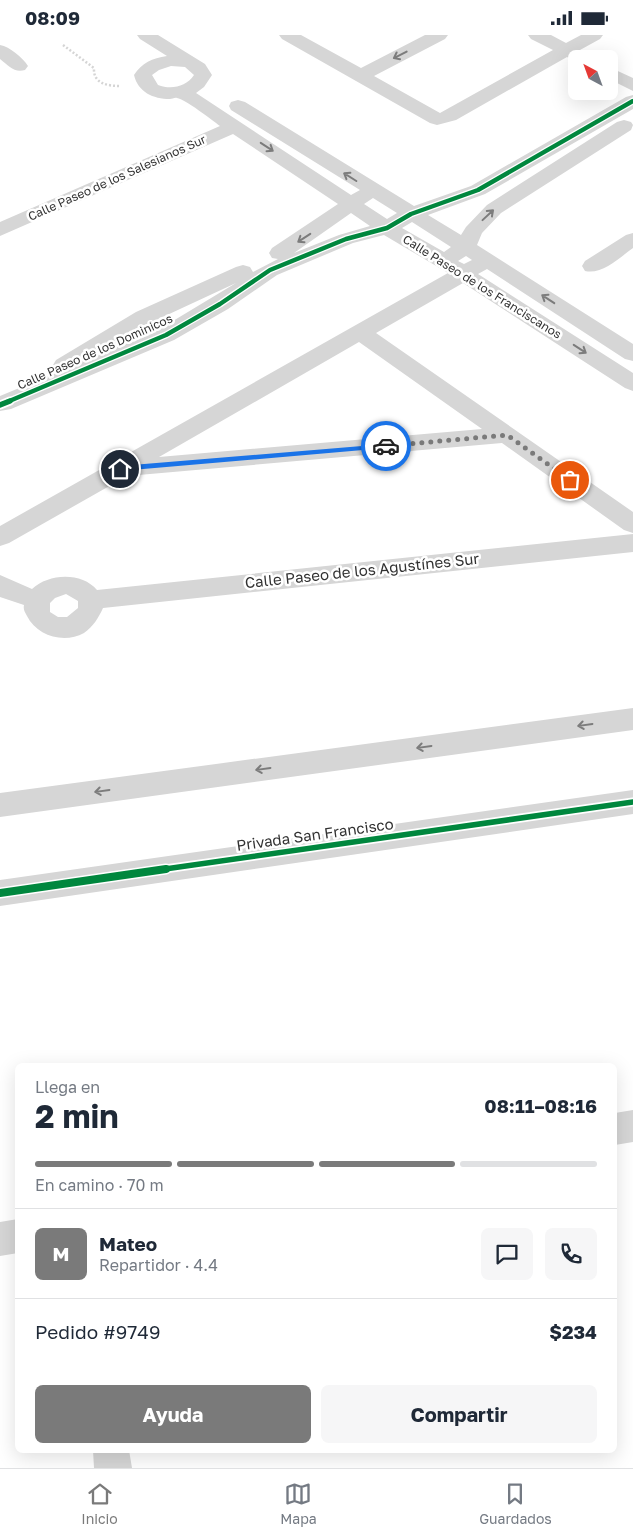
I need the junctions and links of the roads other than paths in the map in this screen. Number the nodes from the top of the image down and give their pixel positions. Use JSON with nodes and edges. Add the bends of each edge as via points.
{"nodes":[{"id":1,"x":146,"y":35,"type":"edge"},
{"id":2,"x":288,"y":35,"type":"edge"},
{"id":3,"x":439,"y":35,"type":"edge"},
{"id":4,"x":537,"y":35,"type":"edge"},
{"id":5,"x":594,"y":35,"type":"edge"},
{"id":6,"x":0,"y":50,"type":"edge"},
{"id":7,"x":567,"y":50,"type":"junction"},
{"id":8,"x":191,"y":63,"type":"junction"},
{"id":9,"x":19,"y":66,"type":"dead end"},
{"id":10,"x":360,"y":76,"type":"junction"},
{"id":11,"x":618,"y":77,"type":"edge"},
{"id":12,"x":633,"y":85,"type":"edge"},
{"id":13,"x":191,"y":87,"type":"junction"},
{"id":14,"x":633,"y":101,"type":"edge"},
{"id":15,"x":633,"y":121,"type":"edge"},
{"id":16,"x":235,"y":126,"type":"junction"},
{"id":17,"x":373,"y":191,"type":"junction"},
{"id":18,"x":351,"y":203,"type":"junction"},
{"id":19,"x":411,"y":213,"type":"junction"},
{"id":20,"x":324,"y":224,"type":"junction"},
{"id":21,"x":387,"y":229,"type":"junction"},
{"id":22,"x":0,"y":230,"type":"edge"},
{"id":23,"x":346,"y":239,"type":"junction"},
{"id":24,"x":633,"y":239,"type":"edge"},
{"id":25,"x":466,"y":247,"type":"junction"},
{"id":26,"x":487,"y":259,"type":"junction"},
{"id":27,"x":443,"y":260,"type":"junction"},
{"id":28,"x":276,"y":262,"type":"junction"},
{"id":29,"x":592,"y":266,"type":"dead end"},
{"id":30,"x":464,"y":273,"type":"junction"},
{"id":31,"x":360,"y":332,"type":"junction"},
{"id":32,"x":633,"y":353,"type":"edge"},
{"id":33,"x":628,"y":373,"type":"edge"},
{"id":34,"x":1,"y":405,"type":"edge"},
{"id":35,"x":507,"y":435,"type":"junction"},
{"id":36,"x":120,"y":469,"type":"junction"},
{"id":37,"x":633,"y":524,"type":"edge"},
{"id":38,"x":0,"y":537,"type":"edge"},
{"id":39,"x":633,"y":543,"type":"edge"},
{"id":40,"x":0,"y":583,"type":"edge"},
{"id":41,"x":37,"y":600,"type":"junction"},
{"id":42,"x":91,"y":600,"type":"junction"},
{"id":43,"x":633,"y":719,"type":"edge"},
{"id":44,"x":633,"y":802,"type":"edge"},
{"id":45,"x":0,"y":805,"type":"edge"},
{"id":46,"x":0,"y":893,"type":"edge"},
{"id":47,"x":633,"y":1126,"type":"edge"},
{"id":48,"x":617,"y":1129,"type":"edge"},
{"id":49,"x":15,"y":1236,"type":"edge"},
{"id":50,"x":0,"y":1239,"type":"edge"},
{"id":51,"x":111,"y":1453,"type":"edge"},
{"id":52,"x":113,"y":1468,"type":"edge"}],
"edges":[{"from":1,"to":8,"type":"street"},
{"from":2,"to":10,"type":"street"},
{"from":3,"to":10,"type":"street","one_way":true},
{"from":4,"to":7,"type":"street"},
{"from":5,"to":7,"type":"street"},
{"from":6,"to":9,"type":"street"},
{"from":7,"to":10,"type":"street","via":[[449,116],[437,119]]},
{"from":8,"to":13,"type":"street","via":[[203,75]]},
{"from":8,"to":13,"type":"street","via":[[172,60],[153,65],[143,75],[143,81],[156,91],[169,93]]},
{"from":11,"to":12,"type":"street"},
{"from":13,"to":16,"type":"street","name":"Calle Paseo de los Franciscanos"},
{"from":17,"to":13,"type":"street","name":"Calle Paseo de los Franciscanos","one_way":true},
{"from":14,"to":19,"type":"street","name":"Calle Paseo de los Dominicos","via":[[478,190]]},
{"from":25,"to":15,"type":"street","one_way":true,"via":[[472,231],[494,209]]},
{"from":16,"to":18,"type":"street","name":"Calle Paseo de los Franciscanos","one_way":true},
{"from":16,"to":22,"type":"street","name":"Calle Paseo de los Salesianos Sur"},
{"from":17,"to":18,"type":"street","name":"Calle Paseo de los Dominicos"},
{"from":17,"to":19,"type":"street","name":"Calle Paseo de los Franciscanos"},
{"from":18,"to":20,"type":"street","name":"Calle Paseo de los Dominicos"},
{"from":18,"to":21,"type":"street","name":"Calle Paseo de los Franciscanos"},
{"from":19,"to":21,"type":"street","name":"Calle Paseo de los Dominicos"},
{"from":19,"to":25,"type":"street","name":"Calle Paseo de los Franciscanos"},
{"from":20,"to":23,"type":"street"},
{"from":20,"to":28,"type":"street","name":"Calle Paseo de los Dominicos","one_way":true},
{"from":21,"to":23,"type":"street","name":"Calle Paseo de los Dominicos"},
{"from":21,"to":27,"type":"street","name":"Calle Paseo de los Franciscanos"},
{"from":23,"to":28,"type":"street","name":"Calle Paseo de los Dominicos"},
{"from":24,"to":29,"type":"street"},
{"from":25,"to":26,"type":"street","name":"Calle Paseo de los Franciscanos"},
{"from":25,"to":27,"type":"street"},
{"from":26,"to":30,"type":"street"},
{"from":32,"to":26,"type":"street","name":"Calle Paseo de los Franciscanos","one_way":true},
{"from":27,"to":30,"type":"street","name":"Calle Paseo de los Franciscanos"},
{"from":28,"to":34,"type":"street","name":"Calle Paseo de los Dominicos","via":[[220,304],[166,335]]},
{"from":30,"to":31,"type":"street"},
{"from":30,"to":33,"type":"street","name":"Calle Paseo de los Franciscanos","one_way":true},
{"from":31,"to":35,"type":"street"},
{"from":31,"to":36,"type":"street"},
{"from":35,"to":36,"type":"street"},
{"from":35,"to":37,"type":"street"},
{"from":36,"to":38,"type":"street"},
{"from":39,"to":42,"type":"street","name":"Calle Paseo de los Agustínes Sur"},
{"from":40,"to":41,"type":"street","via":[[8,590]]},
{"from":41,"to":42,"type":"street","via":[[55,586],[66,585],[87,592]]},
{"from":41,"to":42,"type":"street","via":[[34,610],[38,619],[60,628],[73,626],[84,619],[90,610]]},
{"from":43,"to":45,"type":"street","one_way":true},
{"from":44,"to":46,"type":"street","name":"Privada San Francisco"},
{"from":47,"to":48,"type":"street"},
{"from":49,"to":50,"type":"street"},
{"from":51,"to":52,"type":"street"}]}
